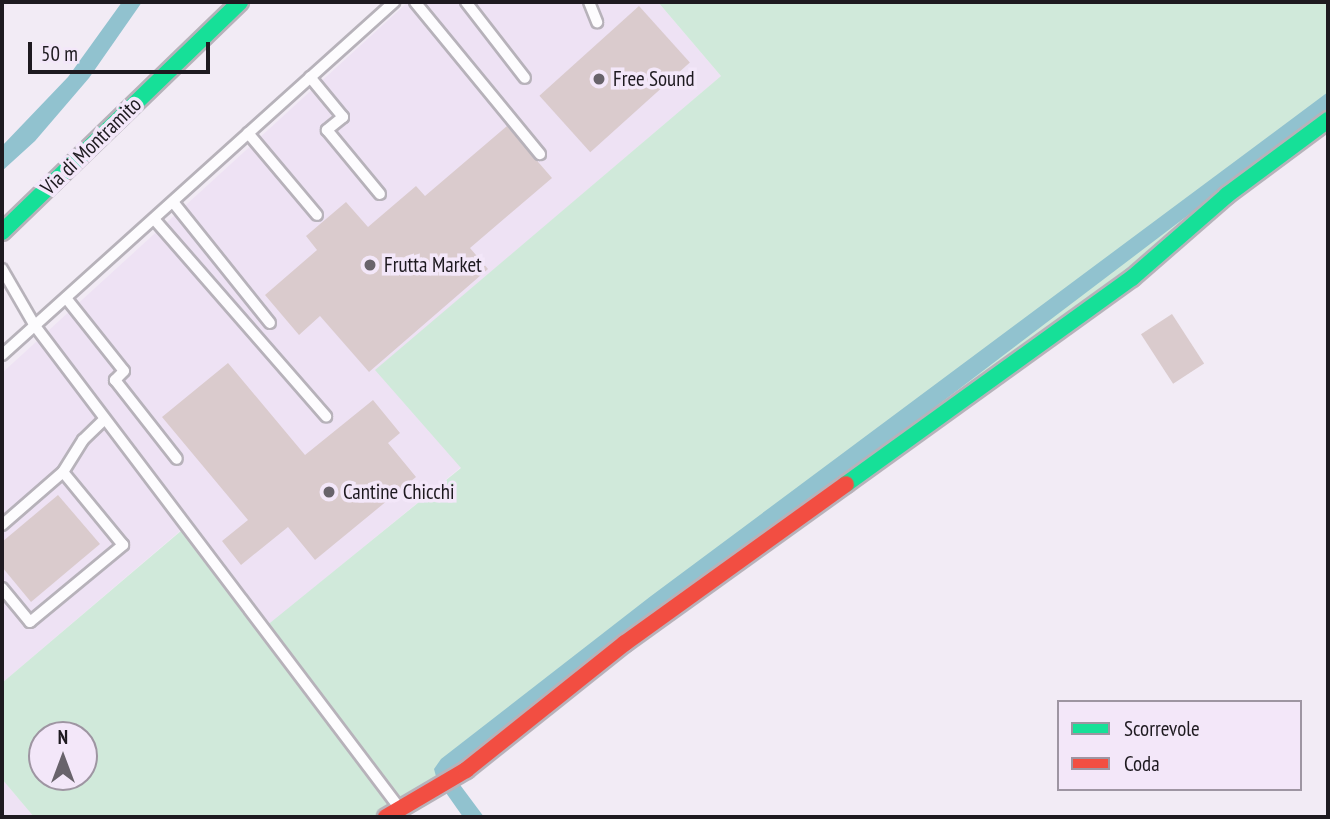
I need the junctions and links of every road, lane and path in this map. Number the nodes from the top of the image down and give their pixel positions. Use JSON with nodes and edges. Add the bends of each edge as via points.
{"nodes":[{"id":1,"x":240,"y":2,"type":"edge"},
{"id":2,"x":394,"y":2,"type":"edge"},
{"id":3,"x":415,"y":2,"type":"edge"},
{"id":4,"x":466,"y":2,"type":"edge"},
{"id":5,"x":589,"y":2,"type":"edge"},
{"id":6,"x":597,"y":22,"type":"dead end"},
{"id":7,"x":310,"y":77,"type":"junction"},
{"id":8,"x":525,"y":78,"type":"dead end"},
{"id":9,"x":1328,"y":120,"type":"edge"},
{"id":10,"x":248,"y":133,"type":"junction"},
{"id":11,"x":540,"y":154,"type":"dead end"},
{"id":12,"x":380,"y":194,"type":"dead end"},
{"id":13,"x":173,"y":202,"type":"junction"},
{"id":14,"x":317,"y":215,"type":"dead end"},
{"id":15,"x":154,"y":219,"type":"junction"},
{"id":16,"x":2,"y":232,"type":"edge"},
{"id":17,"x":2,"y":269,"type":"edge"},
{"id":18,"x":66,"y":298,"type":"junction"},
{"id":19,"x":270,"y":323,"type":"dead end"},
{"id":20,"x":35,"y":326,"type":"junction"},
{"id":21,"x":2,"y":355,"type":"edge"},
{"id":22,"x":326,"y":416,"type":"dead end"},
{"id":23,"x":105,"y":419,"type":"junction"},
{"id":24,"x":177,"y":459,"type":"dead end"},
{"id":25,"x":63,"y":472,"type":"junction"},
{"id":26,"x":2,"y":525,"type":"edge"},
{"id":27,"x":2,"y":588,"type":"edge"},
{"id":28,"x":402,"y":811,"type":"junction"},
{"id":29,"x":386,"y":817,"type":"edge"}],
"edges":[{"from":1,"to":16,"type":"street","name":"Via di Montramito"},
{"from":2,"to":7,"type":"lane"},
{"from":3,"to":11,"type":"lane"},
{"from":4,"to":8,"type":"lane"},
{"from":5,"to":6,"type":"lane"},
{"from":7,"to":10,"type":"lane"},
{"from":7,"to":12,"type":"lane","via":[[343,117],[327,130]]},
{"from":9,"to":28,"type":"street","via":[[1227,195],[1132,278],[625,643],[466,770]]},
{"from":10,"to":13,"type":"lane"},
{"from":10,"to":14,"type":"lane"},
{"from":13,"to":15,"type":"lane"},
{"from":13,"to":19,"type":"lane"},
{"from":15,"to":18,"type":"lane"},
{"from":15,"to":22,"type":"lane"},
{"from":17,"to":20,"type":"lane"},
{"from":18,"to":20,"type":"lane"},
{"from":18,"to":24,"type":"lane","via":[[124,371],[115,380]]},
{"from":20,"to":21,"type":"lane"},
{"from":20,"to":23,"type":"lane"},
{"from":23,"to":25,"type":"lane","via":[[83,440]]},
{"from":23,"to":28,"type":"lane"},
{"from":25,"to":26,"type":"lane"},
{"from":25,"to":27,"type":"lane","via":[[123,545],[30,622]]},
{"from":28,"to":29,"type":"street"}]}
